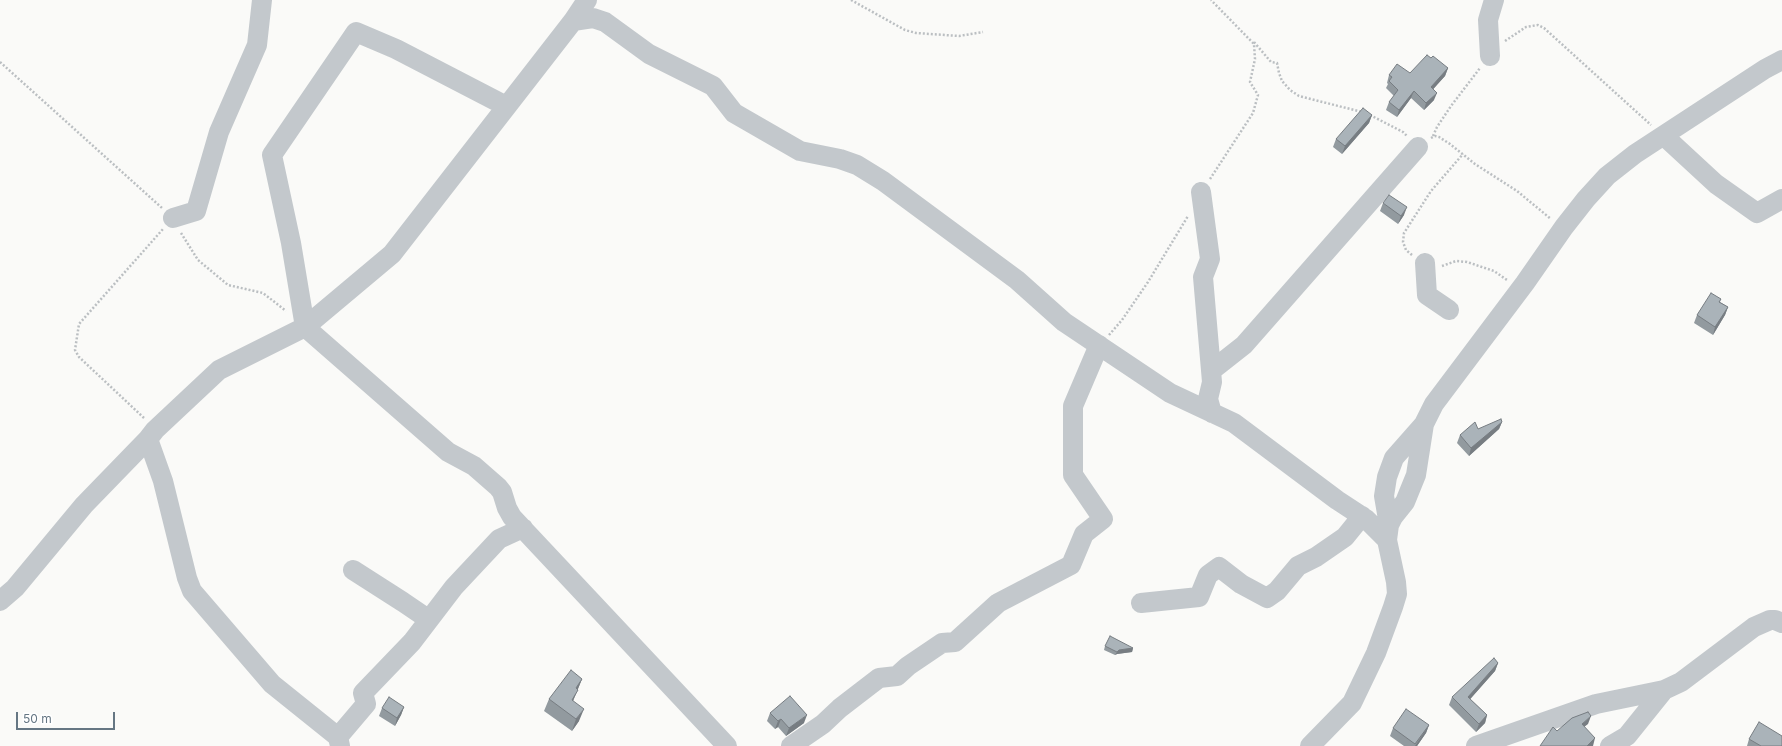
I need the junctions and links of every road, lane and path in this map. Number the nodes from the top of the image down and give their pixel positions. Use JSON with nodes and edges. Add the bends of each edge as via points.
{"nodes":[{"id":1,"x":262,"y":0,"type":"edge"},
{"id":2,"x":587,"y":0,"type":"edge"},
{"id":3,"x":851,"y":0,"type":"edge"},
{"id":4,"x":1212,"y":0,"type":"edge"},
{"id":5,"x":1494,"y":0,"type":"edge"},
{"id":6,"x":573,"y":21,"type":"junction"},
{"id":7,"x":983,"y":32,"type":"dead end"},
{"id":8,"x":1248,"y":37,"type":"junction"},
{"id":9,"x":1490,"y":56,"type":"junction"},
{"id":10,"x":1782,"y":60,"type":"edge"},
{"id":11,"x":0,"y":62,"type":"edge"},
{"id":12,"x":506,"y":106,"type":"junction"},
{"id":13,"x":1664,"y":136,"type":"junction"},
{"id":14,"x":1426,"y":141,"type":"junction"},
{"id":15,"x":1463,"y":154,"type":"junction"},
{"id":16,"x":1201,"y":192,"type":"junction"},
{"id":17,"x":1782,"y":199,"type":"edge"},
{"id":18,"x":173,"y":218,"type":"junction"},
{"id":19,"x":1564,"y":227,"type":"junction"},
{"id":20,"x":1425,"y":263,"type":"junction"},
{"id":21,"x":1520,"y":290,"type":"junction"},
{"id":22,"x":1449,"y":310,"type":"dead end"},
{"id":23,"x":305,"y":327,"type":"junction"},
{"id":24,"x":1099,"y":345,"type":"junction"},
{"id":25,"x":1211,"y":371,"type":"junction"},
{"id":26,"x":1212,"y":413,"type":"junction"},
{"id":27,"x":1424,"y":424,"type":"junction"},
{"id":28,"x":152,"y":435,"type":"junction"},
{"id":29,"x":1362,"y":516,"type":"junction"},
{"id":30,"x":522,"y":528,"type":"junction"},
{"id":31,"x":1388,"y":533,"type":"junction"},
{"id":32,"x":353,"y":570,"type":"dead end"},
{"id":33,"x":0,"y":601,"type":"edge"},
{"id":34,"x":1141,"y":603,"type":"dead end"},
{"id":35,"x":428,"y":619,"type":"junction"},
{"id":36,"x":1782,"y":622,"type":"edge"},
{"id":37,"x":1664,"y":690,"type":"junction"},
{"id":38,"x":339,"y":742,"type":"edge"},
{"id":39,"x":727,"y":746,"type":"edge"},
{"id":40,"x":791,"y":746,"type":"edge"},
{"id":41,"x":1310,"y":746,"type":"edge"},
{"id":42,"x":1476,"y":746,"type":"edge"},
{"id":43,"x":1610,"y":746,"type":"edge"}],
"edges":[{"from":1,"to":18,"type":"street","via":[[257,45],[219,132],[196,211]]},
{"from":2,"to":6,"type":"street"},
{"from":3,"to":7,"type":"path","via":[[905,30],[916,33],[959,36]]},
{"from":4,"to":8,"type":"path"},
{"from":5,"to":9,"type":"street","via":[[1488,20]]},
{"from":6,"to":12,"type":"street"},
{"from":6,"to":24,"type":"street","via":[[593,18],[605,22],[649,54],[713,86],[734,113],[787,144],[806,154],[840,159],[857,165],[883,181],[1017,280],[1064,322]]},
{"from":8,"to":14,"type":"path","via":[[1260,47],[1271,62],[1277,63],[1282,81],[1299,96],[1345,107],[1382,120]]},
{"from":8,"to":16,"type":"path","via":[[1254,44],[1255,59],[1250,82],[1258,95],[1253,113]]},
{"from":9,"to":13,"type":"path","via":[[1500,44],[1519,31],[1538,25]]},
{"from":9,"to":14,"type":"path"},
{"from":10,"to":13,"type":"street"},
{"from":11,"to":18,"type":"path"},
{"from":12,"to":23,"type":"street","via":[[392,254]]},
{"from":12,"to":23,"type":"street","via":[[396,49],[356,32],[272,155],[291,243]]},
{"from":13,"to":17,"type":"street","via":[[1716,184],[1757,213]]},
{"from":13,"to":19,"type":"street","via":[[1607,176]]},
{"from":14,"to":15,"type":"path","via":[[1439,136]]},
{"from":14,"to":25,"type":"street","via":[[1244,345]]},
{"from":15,"to":19,"type":"path"},
{"from":15,"to":20,"type":"path","via":[[1431,191],[1404,233],[1403,242],[1406,250]]},
{"from":16,"to":24,"type":"path","via":[[1148,282],[1122,320]]},
{"from":16,"to":25,"type":"street","via":[[1210,259],[1203,277]]},
{"from":18,"to":23,"type":"path","via":[[191,250],[203,265],[228,285],[266,295]]},
{"from":18,"to":28,"type":"path","via":[[79,324],[75,350],[79,357],[124,398]]},
{"from":19,"to":21,"type":"street"},
{"from":20,"to":21,"type":"path","via":[[1441,266],[1456,261],[1467,262],[1494,271]]},
{"from":20,"to":22,"type":"street","via":[[1427,295]]},
{"from":21,"to":27,"type":"street","via":[[1434,404]]},
{"from":23,"to":28,"type":"street","via":[[219,370]]},
{"from":23,"to":30,"type":"street","via":[[448,452],[480,470],[502,492],[509,513]]},
{"from":24,"to":26,"type":"street","via":[[1170,393]]},
{"from":24,"to":40,"type":"street","via":[[1073,406],[1073,475],[1103,519],[1084,534],[1071,565],[998,603],[955,642],[942,643],[897,676],[879,678],[823,724]]},
{"from":25,"to":26,"type":"street","via":[[1212,382],[1208,399]]},
{"from":26,"to":29,"type":"street","via":[[1234,423]]},
{"from":27,"to":31,"type":"street","via":[[1416,475],[1405,502],[1393,517]]},
{"from":27,"to":31,"type":"street","via":[[1394,458],[1387,477],[1384,496]]},
{"from":28,"to":33,"type":"street","via":[[84,505],[15,588]]},
{"from":28,"to":38,"type":"street","via":[[192,591],[272,684]]},
{"from":29,"to":31,"type":"street"},
{"from":29,"to":34,"type":"street","via":[[1345,537],[1298,566],[1278,591],[1267,598],[1241,584],[1219,567],[1208,575],[1199,597]]},
{"from":30,"to":35,"type":"street","via":[[499,539],[454,586]]},
{"from":30,"to":39,"type":"street"},
{"from":31,"to":41,"type":"street","via":[[1397,594],[1376,653],[1352,703]]},
{"from":32,"to":35,"type":"street"},
{"from":35,"to":38,"type":"street","via":[[412,642],[363,693],[366,704]]},
{"from":36,"to":37,"type":"street","via":[[1765,621],[1754,627],[1681,682]]},
{"from":37,"to":42,"type":"street","via":[[1596,704]]},
{"from":37,"to":43,"type":"street","via":[[1627,736]]}]}
